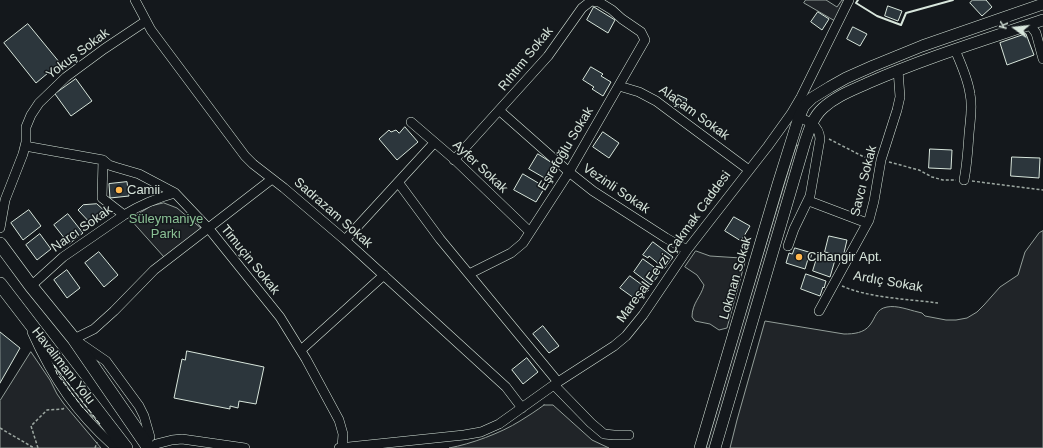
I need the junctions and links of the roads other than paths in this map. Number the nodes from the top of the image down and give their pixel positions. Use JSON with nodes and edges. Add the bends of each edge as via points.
{"nodes":[{"id":1,"x":135,"y":0,"type":"edge"},
{"id":2,"x":849,"y":0,"type":"edge"},
{"id":3,"x":1043,"y":4,"type":"edge"},
{"id":4,"x":622,"y":19,"type":"joint"},
{"id":5,"x":1043,"y":20,"type":"edge"},
{"id":6,"x":146,"y":21,"type":"junction"},
{"id":7,"x":1030,"y":25,"type":"junction"},
{"id":8,"x":955,"y":50,"type":"junction"},
{"id":9,"x":1043,"y":59,"type":"edge"},
{"id":10,"x":898,"y":70,"type":"junction"},
{"id":11,"x":618,"y":86,"type":"junction"},
{"id":12,"x":500,"y":110,"type":"junction"},
{"id":13,"x":795,"y":116,"type":"junction"},
{"id":14,"x":411,"y":122,"type":"dead end"},
{"id":15,"x":812,"y":123,"type":"junction"},
{"id":16,"x":434,"y":143,"type":"junction"},
{"id":17,"x":25,"y":146,"type":"junction"},
{"id":18,"x":103,"y":160,"type":"junction"},
{"id":19,"x":454,"y":160,"type":"junction"},
{"id":20,"x":749,"y":170,"type":"junction"},
{"id":21,"x":569,"y":172,"type":"junction"},
{"id":22,"x":272,"y":179,"type":"junction"},
{"id":23,"x":964,"y":180,"type":"road end"},
{"id":24,"x":398,"y":182,"type":"junction"},
{"id":25,"x":175,"y":194,"type":"junction"},
{"id":26,"x":809,"y":201,"type":"junction"},
{"id":27,"x":124,"y":215,"type":"junction"},
{"id":28,"x":868,"y":223,"type":"junction"},
{"id":29,"x":0,"y":228,"type":"edge"},
{"id":30,"x":208,"y":228,"type":"junction"},
{"id":31,"x":530,"y":232,"type":"junction"},
{"id":32,"x":0,"y":233,"type":"edge"},
{"id":33,"x":345,"y":240,"type":"junction"},
{"id":34,"x":0,"y":244,"type":"edge"},
{"id":35,"x":788,"y":246,"type":"dead end"},
{"id":36,"x":687,"y":250,"type":"junction"},
{"id":37,"x":16,"y":265,"type":"junction"},
{"id":38,"x":469,"y":274,"type":"junction"},
{"id":39,"x":384,"y":275,"type":"junction"},
{"id":40,"x":0,"y":284,"type":"edge"},
{"id":41,"x":31,"y":286,"type":"junction"},
{"id":42,"x":0,"y":298,"type":"edge"},
{"id":43,"x":819,"y":311,"type":"dead end"},
{"id":44,"x":26,"y":318,"type":"junction"},
{"id":45,"x":74,"y":339,"type":"junction"},
{"id":46,"x":300,"y":350,"type":"junction"},
{"id":47,"x":556,"y":384,"type":"junction"},
{"id":48,"x":522,"y":408,"type":"junction"},
{"id":49,"x":629,"y":435,"type":"dead end"},
{"id":50,"x":153,"y":444,"type":"edge"},
{"id":51,"x":116,"y":448,"type":"edge"},
{"id":52,"x":126,"y":448,"type":"edge"},
{"id":53,"x":244,"y":448,"type":"edge"},
{"id":54,"x":341,"y":448,"type":"edge"},
{"id":55,"x":700,"y":448,"type":"edge"},
{"id":56,"x":714,"y":448,"type":"edge"}],
"edges":[{"from":1,"to":6,"type":"street","name":"Sadrazam Sokak"},
{"from":2,"to":13,"type":"street"},
{"from":3,"to":13,"type":"main road","name":"Mareşal Fevzi Çakmak Caddesi","via":[[922,46],[858,73],[812,98]]},
{"from":4,"to":11,"type":"street","name":"Eşrefoğlu Sokak","via":[[641,32],[645,40]]},
{"from":4,"to":12,"type":"street","name":"Rıhtım Sokak","via":[[600,2],[591,1],[582,8],[548,56]]},
{"from":5,"to":7,"type":"main road"},
{"from":6,"to":17,"type":"street","name":"Yokuş Sokak","via":[[66,77],[39,103],[26,127]]},
{"from":6,"to":22,"type":"street","name":"Sadrazam Sokak","via":[[245,156]]},
{"from":7,"to":8,"type":"main road"},
{"from":7,"to":9,"type":"street","via":[[1036,33]]},
{"from":8,"to":10,"type":"main road"},
{"from":8,"to":23,"type":"street","via":[[971,100]]},
{"from":10,"to":15,"type":"main road","via":[[836,98],[823,108]]},
{"from":10,"to":28,"type":"street","name":"Savcı Sokak","via":[[900,97],[881,160]]},
{"from":11,"to":20,"type":"street","name":"Alaçam Sokak","via":[[639,92],[656,101]]},
{"from":11,"to":21,"type":"street","name":"Eşrefoğlu Sokak"},
{"from":12,"to":19,"type":"street","name":"Rıhtım Sokak"},
{"from":12,"to":21,"type":"street","name":"Vezinli Sokak"},
{"from":13,"to":15,"type":"street"},
{"from":13,"to":20,"type":"street","name":"Mareşal Fevzi Çakmak Caddesi"},
{"from":13,"to":55,"type":"main road","name":"Lokman Sokak","via":[[778,184]]},
{"from":14,"to":16,"type":"street","name":"Ayfer Sokak"},
{"from":15,"to":26,"type":"street","via":[[820,134],[820,139]]},
{"from":15,"to":56,"type":"main road","name":"Lokman Sokak"},
{"from":16,"to":19,"type":"street","name":"Ayfer Sokak"},
{"from":16,"to":24,"type":"street"},
{"from":17,"to":18,"type":"street","name":"Timuçin Sokak"},
{"from":17,"to":29,"type":"street","name":"Yokuş Sokak","via":[[5,200]]},
{"from":18,"to":25,"type":"street","name":"Timuçin Sokak","via":[[115,168],[139,174]]},
{"from":18,"to":27,"type":"street","via":[[102,198]]},
{"from":19,"to":31,"type":"street","name":"Ayfer Sokak"},
{"from":20,"to":36,"type":"street","name":"Mareşal Fevzi Çakmak Caddesi"},
{"from":21,"to":31,"type":"street","name":"Eşrefoğlu Sokak"},
{"from":21,"to":36,"type":"street","name":"Vezinli Sokak","via":[[593,191]]},
{"from":22,"to":30,"type":"street"},
{"from":22,"to":33,"type":"street","name":"Sadrazam Sokak"},
{"from":24,"to":33,"type":"street"},
{"from":24,"to":38,"type":"street"},
{"from":25,"to":27,"type":"street","name":"Narcı Sokak","via":[[161,197]]},
{"from":25,"to":30,"type":"street","name":"Timuçin Sokak"},
{"from":26,"to":28,"type":"street"},
{"from":26,"to":35,"type":"street"},
{"from":27,"to":41,"type":"street","name":"Narcı Sokak","via":[[63,257]]},
{"from":28,"to":43,"type":"street","name":"Savcı Sokak"},
{"from":30,"to":45,"type":"street","via":[[154,270],[94,329]]},
{"from":30,"to":46,"type":"street","name":"Timuçin Sokak","via":[[280,317]]},
{"from":31,"to":38,"type":"street","name":"Eşrefoğlu Sokak","via":[[523,243],[511,253]]},
{"from":32,"to":37,"type":"highway"},
{"from":33,"to":39,"type":"street","name":"Sadrazam Sokak"},
{"from":34,"to":37,"type":"highway"},
{"from":36,"to":47,"type":"street","name":"Mareşal Fevzi Çakmak Caddesi","via":[[626,336]]},
{"from":37,"to":41,"type":"highway"},
{"from":38,"to":47,"type":"street"},
{"from":39,"to":46,"type":"street"},
{"from":39,"to":48,"type":"street","name":"Sadrazam Sokak","via":[[506,387]]},
{"from":40,"to":44,"type":"highway","name":"Havalimanı Yolu"},
{"from":41,"to":45,"type":"highway"},
{"from":42,"to":44,"type":"highway"},
{"from":44,"to":51,"type":"street","via":[[60,385],[83,416]]},
{"from":44,"to":52,"type":"highway","name":"Havalimanı Yolu"},
{"from":45,"to":50,"type":"highway","via":[[101,380]]},
{"from":45,"to":50,"type":"street","via":[[106,361],[140,406]]},
{"from":46,"to":54,"type":"street","name":"Timuçin Sokak","via":[[339,420],[343,434]]},
{"from":47,"to":48,"type":"street","name":"Mareşal Fevzi Çakmak Caddesi"},
{"from":47,"to":49,"type":"street","via":[[604,434]]},
{"from":48,"to":54,"type":"street","name":"Mareşal Fevzi Çakmak Caddesi","via":[[499,424],[481,432]]},
{"from":50,"to":53,"type":"street","via":[[182,439]]}]}
